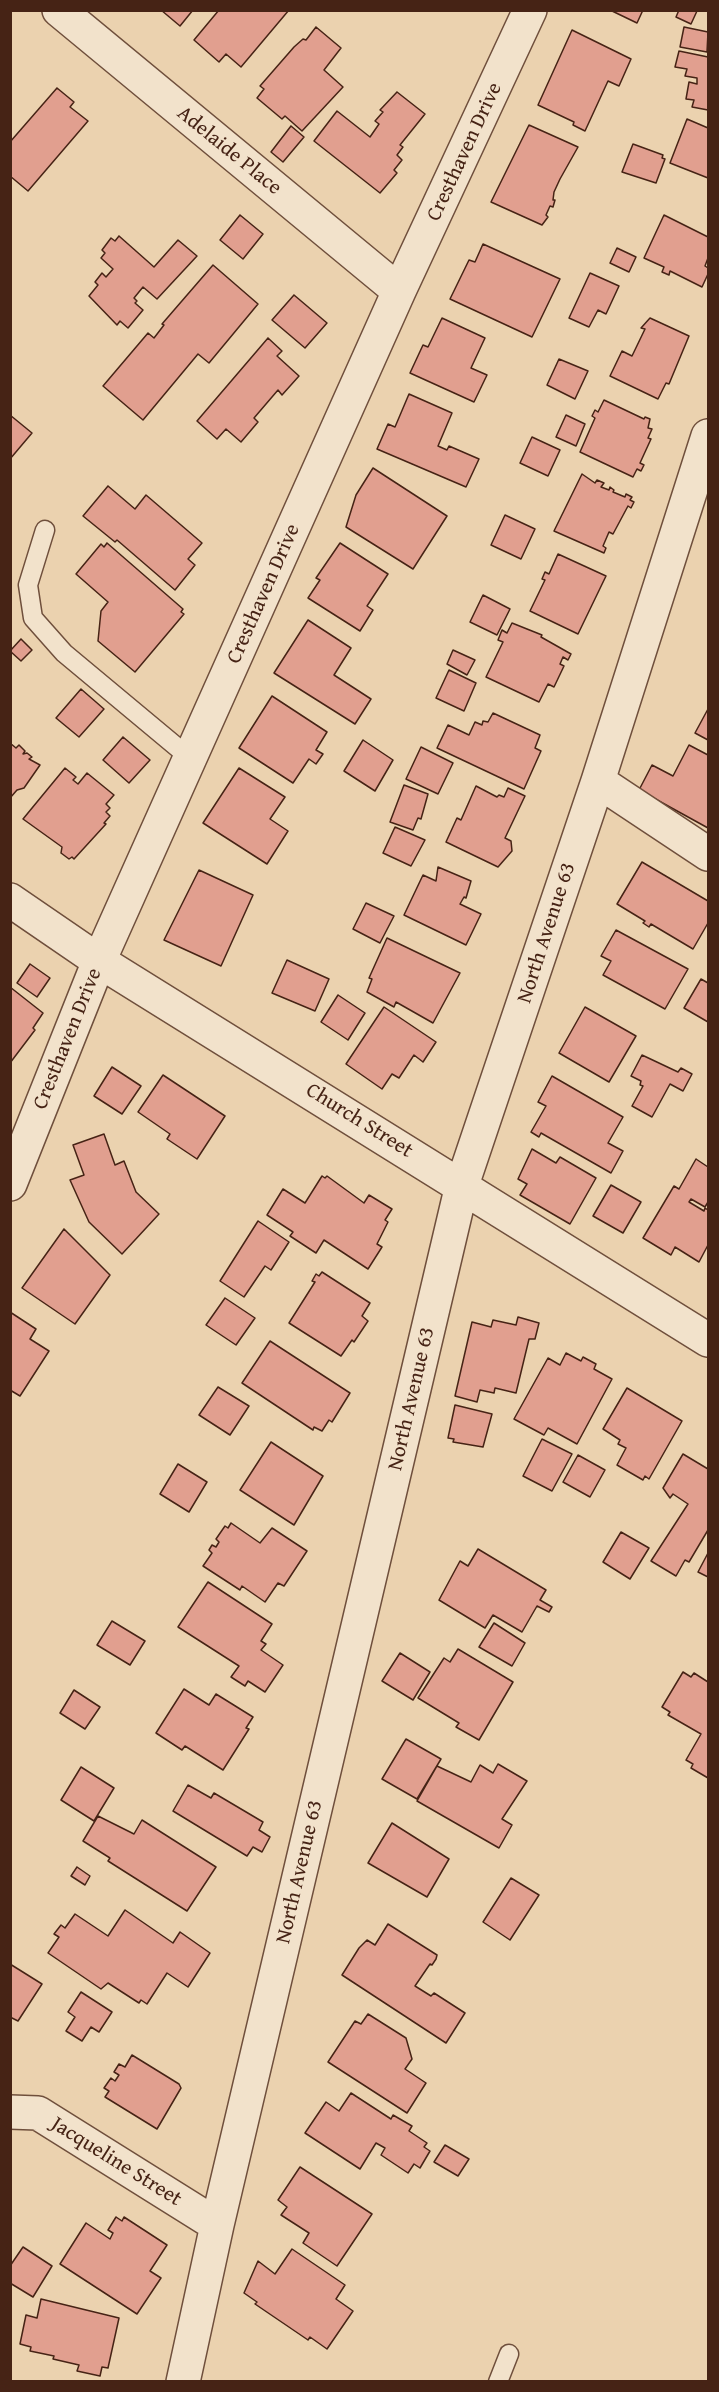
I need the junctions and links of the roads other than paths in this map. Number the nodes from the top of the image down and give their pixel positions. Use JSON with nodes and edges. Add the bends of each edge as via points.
{"nodes":[{"id":1,"x":58,"y":10,"type":"edge"},
{"id":2,"x":530,"y":10,"type":"edge"},
{"id":3,"x":399,"y":291,"type":"junction"},
{"id":4,"x":708,"y":436,"type":"edge"},
{"id":5,"x":45,"y":530,"type":"dead end"},
{"id":6,"x":190,"y":758,"type":"junction"},
{"id":7,"x":598,"y":781,"type":"junction"},
{"id":8,"x":708,"y":854,"type":"edge"},
{"id":9,"x":10,"y":900,"type":"edge"},
{"id":10,"x":99,"y":961,"type":"junction"},
{"id":11,"x":10,"y":1184,"type":"edge"},
{"id":12,"x":462,"y":1185,"type":"junction"},
{"id":13,"x":708,"y":1340,"type":"edge"},
{"id":14,"x":10,"y":2112,"type":"edge"},
{"id":15,"x":217,"y":2225,"type":"junction"},
{"id":16,"x":509,"y":2354,"type":"dead end"},
{"id":17,"x":183,"y":2382,"type":"edge"},
{"id":18,"x":498,"y":2382,"type":"edge"}],
"edges":[{"from":1,"to":3,"type":"street","name":"Adelaide Place"},
{"from":2,"to":3,"type":"street","name":"Cresthaven Drive"},
{"from":3,"to":6,"type":"street","name":"Cresthaven Drive"},
{"from":4,"to":7,"type":"street","name":"North Avenue 63"},
{"from":5,"to":6,"type":"lane","via":[[28,585],[33,618],[64,653]]},
{"from":6,"to":10,"type":"street","name":"Cresthaven Drive"},
{"from":7,"to":8,"type":"street"},
{"from":7,"to":12,"type":"street","name":"North Avenue 63"},
{"from":9,"to":10,"type":"street","name":"Church Street"},
{"from":10,"to":11,"type":"street","name":"Cresthaven Drive"},
{"from":10,"to":12,"type":"street","name":"Church Street"},
{"from":12,"to":13,"type":"street","name":"Church Street"},
{"from":12,"to":15,"type":"street","name":"North Avenue 63"},
{"from":14,"to":15,"type":"street","name":"Jacqueline Street","via":[[38,2114]]},
{"from":15,"to":17,"type":"street","name":"North Avenue 63"},
{"from":16,"to":18,"type":"lane"}]}
